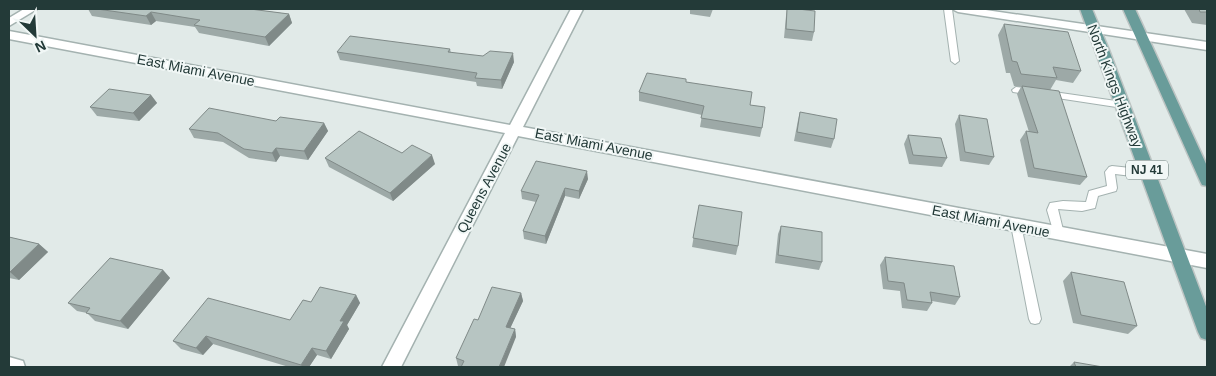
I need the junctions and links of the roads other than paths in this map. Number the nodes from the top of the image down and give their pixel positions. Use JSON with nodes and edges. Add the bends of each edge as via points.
{"nodes":[{"id":1,"x":31,"y":9,"type":"edge"},
{"id":2,"x":577,"y":9,"type":"edge"},
{"id":3,"x":948,"y":9,"type":"edge"},
{"id":4,"x":958,"y":9,"type":"edge"},
{"id":5,"x":1086,"y":9,"type":"edge"},
{"id":6,"x":1129,"y":9,"type":"edge"},
{"id":7,"x":9,"y":23,"type":"edge"},
{"id":8,"x":1093,"y":29,"type":"junction"},
{"id":9,"x":9,"y":35,"type":"edge"},
{"id":10,"x":1141,"y":37,"type":"junction"},
{"id":11,"x":1207,"y":46,"type":"edge"},
{"id":12,"x":956,"y":61,"type":"dead end"},
{"id":13,"x":1016,"y":90,"type":"dead end"},
{"id":14,"x":1123,"y":105,"type":"junction"},
{"id":15,"x":515,"y":129,"type":"junction"},
{"id":16,"x":1149,"y":174,"type":"junction"},
{"id":17,"x":1207,"y":180,"type":"edge"},
{"id":18,"x":1016,"y":225,"type":"junction"},
{"id":19,"x":1059,"y":234,"type":"junction"},
{"id":20,"x":1178,"y":256,"type":"junction"},
{"id":21,"x":1207,"y":261,"type":"edge"},
{"id":22,"x":1035,"y":319,"type":"dead end"},
{"id":23,"x":1207,"y":332,"type":"edge"},
{"id":24,"x":9,"y":365,"type":"edge"},
{"id":25,"x":16,"y":367,"type":"edge"},
{"id":26,"x":391,"y":367,"type":"edge"}],
"edges":[{"from":1,"to":7,"type":"street"},
{"from":2,"to":15,"type":"street","name":"Queens Avenue"},
{"from":3,"to":12,"type":"lane"},
{"from":4,"to":8,"type":"street"},
{"from":5,"to":8,"type":"main road","name":"North Kings Highway","number":"NJ 41"},
{"from":6,"to":10,"type":"main road"},
{"from":8,"to":10,"type":"street"},
{"from":8,"to":14,"type":"main road","name":"North Kings Highway","number":"NJ 41"},
{"from":9,"to":15,"type":"street","name":"East Miami Avenue"},
{"from":10,"to":11,"type":"street"},
{"from":10,"to":17,"type":"main road"},
{"from":13,"to":14,"type":"lane"},
{"from":14,"to":16,"type":"main road","name":"North Kings Highway","number":"NJ 41"},
{"from":15,"to":18,"type":"street","name":"East Miami Avenue"},
{"from":15,"to":26,"type":"street","name":"Queens Avenue"},
{"from":16,"to":19,"type":"lane","via":[[1116,169],[1110,172],[1112,188],[1093,194],[1091,205],[1054,206],[1052,210]]},
{"from":16,"to":20,"type":"main road","name":"North Kings Highway","number":"NJ 41"},
{"from":18,"to":19,"type":"street","name":"East Miami Avenue"},
{"from":18,"to":22,"type":"lane"},
{"from":19,"to":20,"type":"street","name":"East Miami Avenue"},
{"from":20,"to":21,"type":"street","name":"East Miami Avenue"},
{"from":20,"to":23,"type":"main road","name":"North Kings Highway","number":"NJ 41"},
{"from":24,"to":25,"type":"street"}]}
